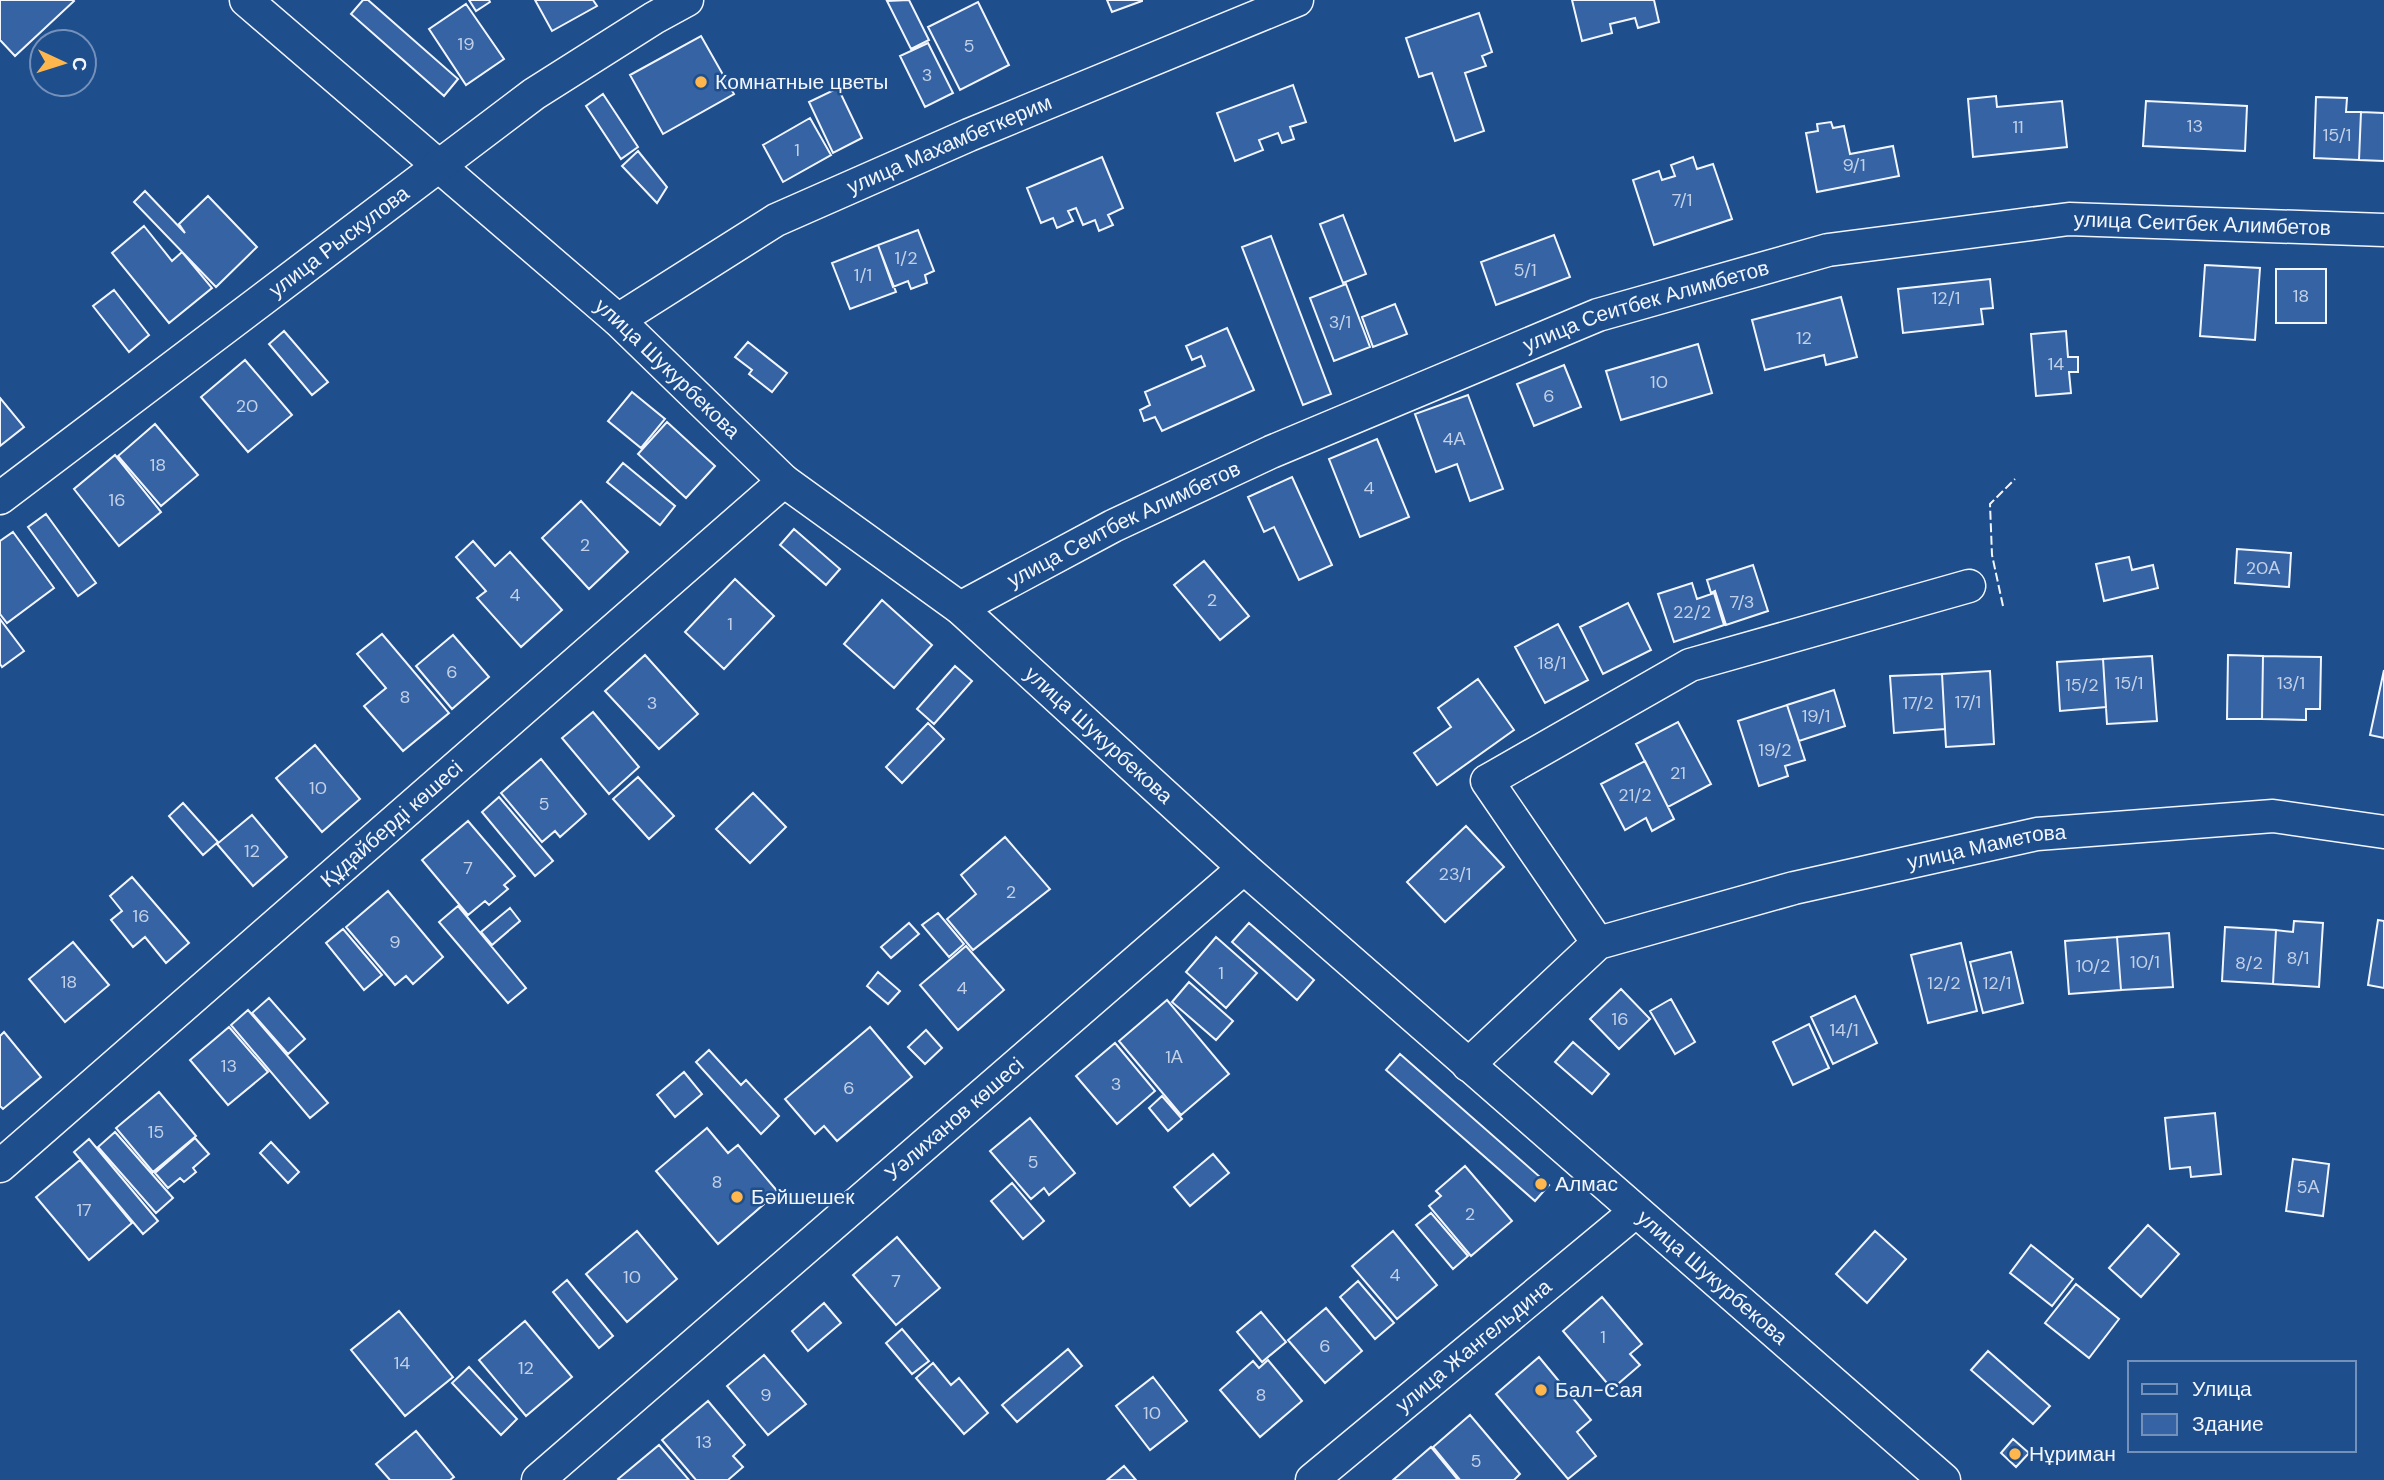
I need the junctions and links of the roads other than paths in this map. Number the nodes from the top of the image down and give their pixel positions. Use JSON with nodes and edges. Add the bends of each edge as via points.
{"nodes":[{"id":1,"x":246,"y":0,"type":"edge"},
{"id":2,"x":687,"y":0,"type":"edge"},
{"id":3,"x":1297,"y":0,"type":"edge"},
{"id":4,"x":438,"y":168,"type":"junction"},
{"id":5,"x":2384,"y":230,"type":"edge"},
{"id":6,"x":618,"y":320,"type":"junction"},
{"id":7,"x":784,"y":481,"type":"junction"},
{"id":8,"x":0,"y":498,"type":"edge"},
{"id":9,"x":1969,"y":586,"type":"dead end"},
{"id":10,"x":960,"y":608,"type":"junction"},
{"id":11,"x":2384,"y":832,"type":"edge"},
{"id":12,"x":1244,"y":868,"type":"junction"},
{"id":13,"x":1598,"y":943,"type":"junction"},
{"id":14,"x":1468,"y":1065,"type":"junction"},
{"id":15,"x":0,"y":1166,"type":"edge"},
{"id":16,"x":1635,"y":1212,"type":"junction"},
{"id":17,"x":538,"y":1480,"type":"edge"},
{"id":18,"x":1311,"y":1480,"type":"edge"},
{"id":19,"x":1944,"y":1480,"type":"edge"}],
"edges":[{"from":1,"to":4,"type":"street","name":"улица Шукурбекова"},
{"from":2,"to":4,"type":"street","name":"улица Рыскулова","via":[[534,93]]},
{"from":3,"to":6,"type":"street","name":"улица Махамбеткерим","via":[[776,220]]},
{"from":4,"to":6,"type":"street","name":"улица Шукурбекова"},
{"from":4,"to":8,"type":"street","name":"улица Рыскулова"},
{"from":5,"to":10,"type":"street","name":"улица Сеитбек Алимбетов","via":[[2069,219],[1828,250],[1598,315],[1271,452],[1113,526]]},
{"from":6,"to":7,"type":"street","name":"улица Шукурбекова"},
{"from":7,"to":10,"type":"street","name":"улица Шукурбекова"},
{"from":7,"to":15,"type":"street","name":"Құдайберді көшесі"},
{"from":9,"to":13,"type":"street","via":[[1690,666],[1487,781]]},
{"from":10,"to":12,"type":"street","name":"улица Шукурбекова"},
{"from":11,"to":13,"type":"street","name":"улица Маметова","via":[[2273,816],[2037,834],[1794,888]]},
{"from":12,"to":14,"type":"street","name":"улица Шукурбекова"},
{"from":12,"to":17,"type":"street","name":"Уәлиханов көшесі"},
{"from":13,"to":14,"type":"street","name":"улица Маметова"},
{"from":14,"to":16,"type":"street","name":"улица Шукурбекова"},
{"from":16,"to":18,"type":"street","name":"улица Жангельдина"},
{"from":16,"to":19,"type":"street","name":"улица Шукурбекова"}]}
